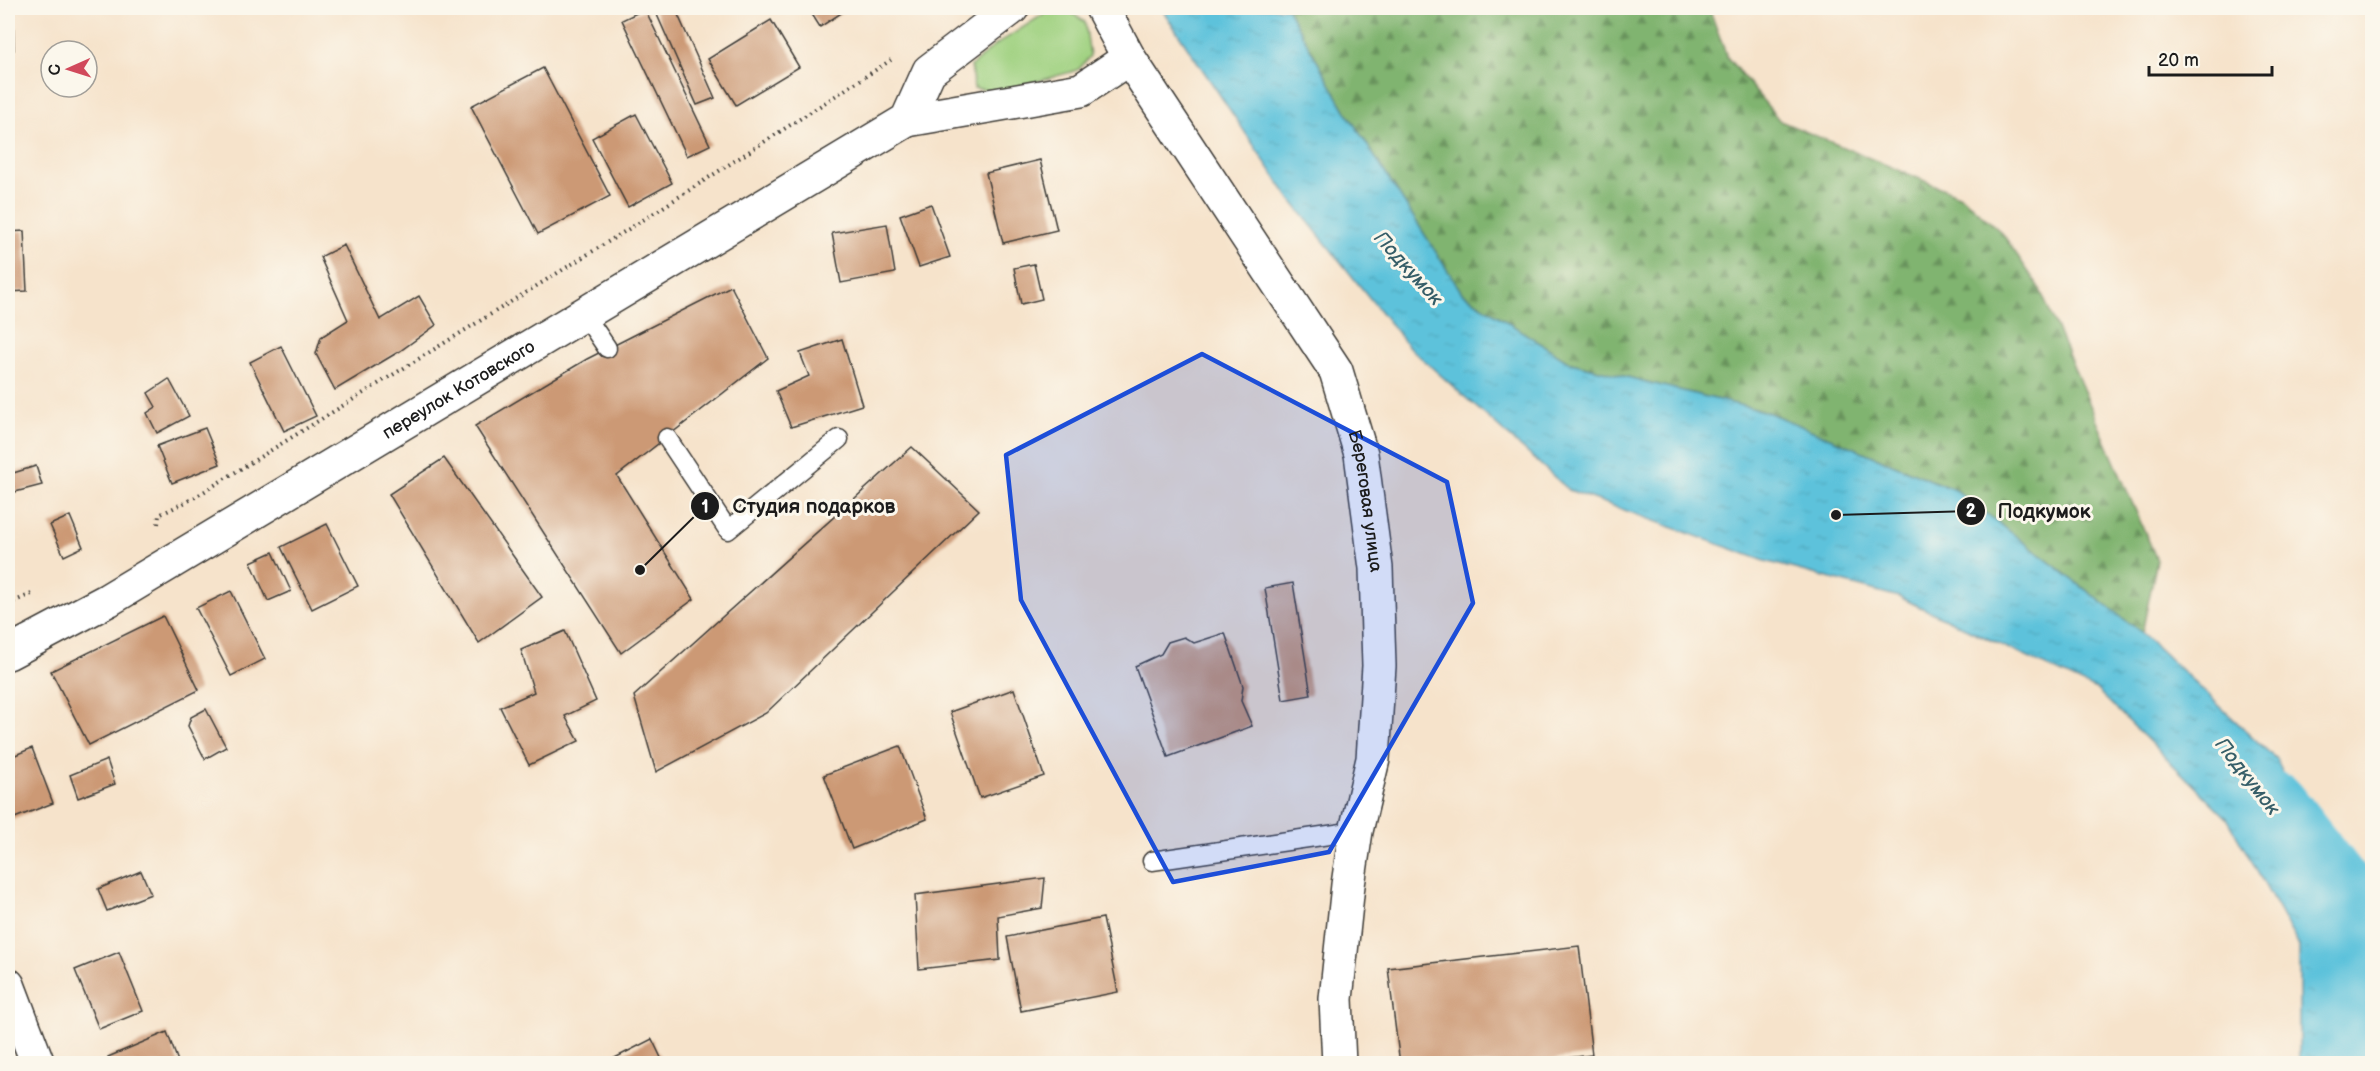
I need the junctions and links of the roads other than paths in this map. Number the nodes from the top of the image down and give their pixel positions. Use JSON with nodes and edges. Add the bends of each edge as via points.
{"nodes":[{"id":1,"x":1012,"y":8,"type":"edge"},
{"id":2,"x":1102,"y":8,"type":"edge"},
{"id":3,"x":1130,"y":58,"type":"junction"},
{"id":4,"x":907,"y":120,"type":"junction"},
{"id":5,"x":584,"y":314,"type":"junction"},
{"id":6,"x":607,"y":348,"type":"dead end"},
{"id":7,"x":667,"y":438,"type":"dead end"},
{"id":8,"x":839,"y":439,"type":"dead end"},
{"id":9,"x":8,"y":653,"type":"edge"},
{"id":10,"x":1356,"y":831,"type":"junction"},
{"id":11,"x":1152,"y":861,"type":"dead end"},
{"id":12,"x":8,"y":985,"type":"edge"},
{"id":13,"x":38,"y":1064,"type":"edge"},
{"id":14,"x":1339,"y":1064,"type":"edge"}],
"edges":[{"from":1,"to":4,"type":"street","via":[[929,71]]},
{"from":2,"to":3,"type":"street","name":"Береговая улица"},
{"from":3,"to":4,"type":"street","name":"переулок Котовского","via":[[1081,90]]},
{"from":3,"to":10,"type":"street","name":"Береговая улица","via":[[1336,371],[1362,454],[1376,568],[1379,666],[1373,759]]},
{"from":4,"to":5,"type":"street","name":"переулок Котовского"},
{"from":5,"to":6,"type":"lane"},
{"from":5,"to":9,"type":"street","name":"переулок Котовского","via":[[108,600]]},
{"from":7,"to":8,"type":"lane","via":[[728,530]]},
{"from":10,"to":11,"type":"lane"},
{"from":10,"to":14,"type":"street","name":"Береговая улица","via":[[1336,999]]},
{"from":12,"to":13,"type":"street"}]}
